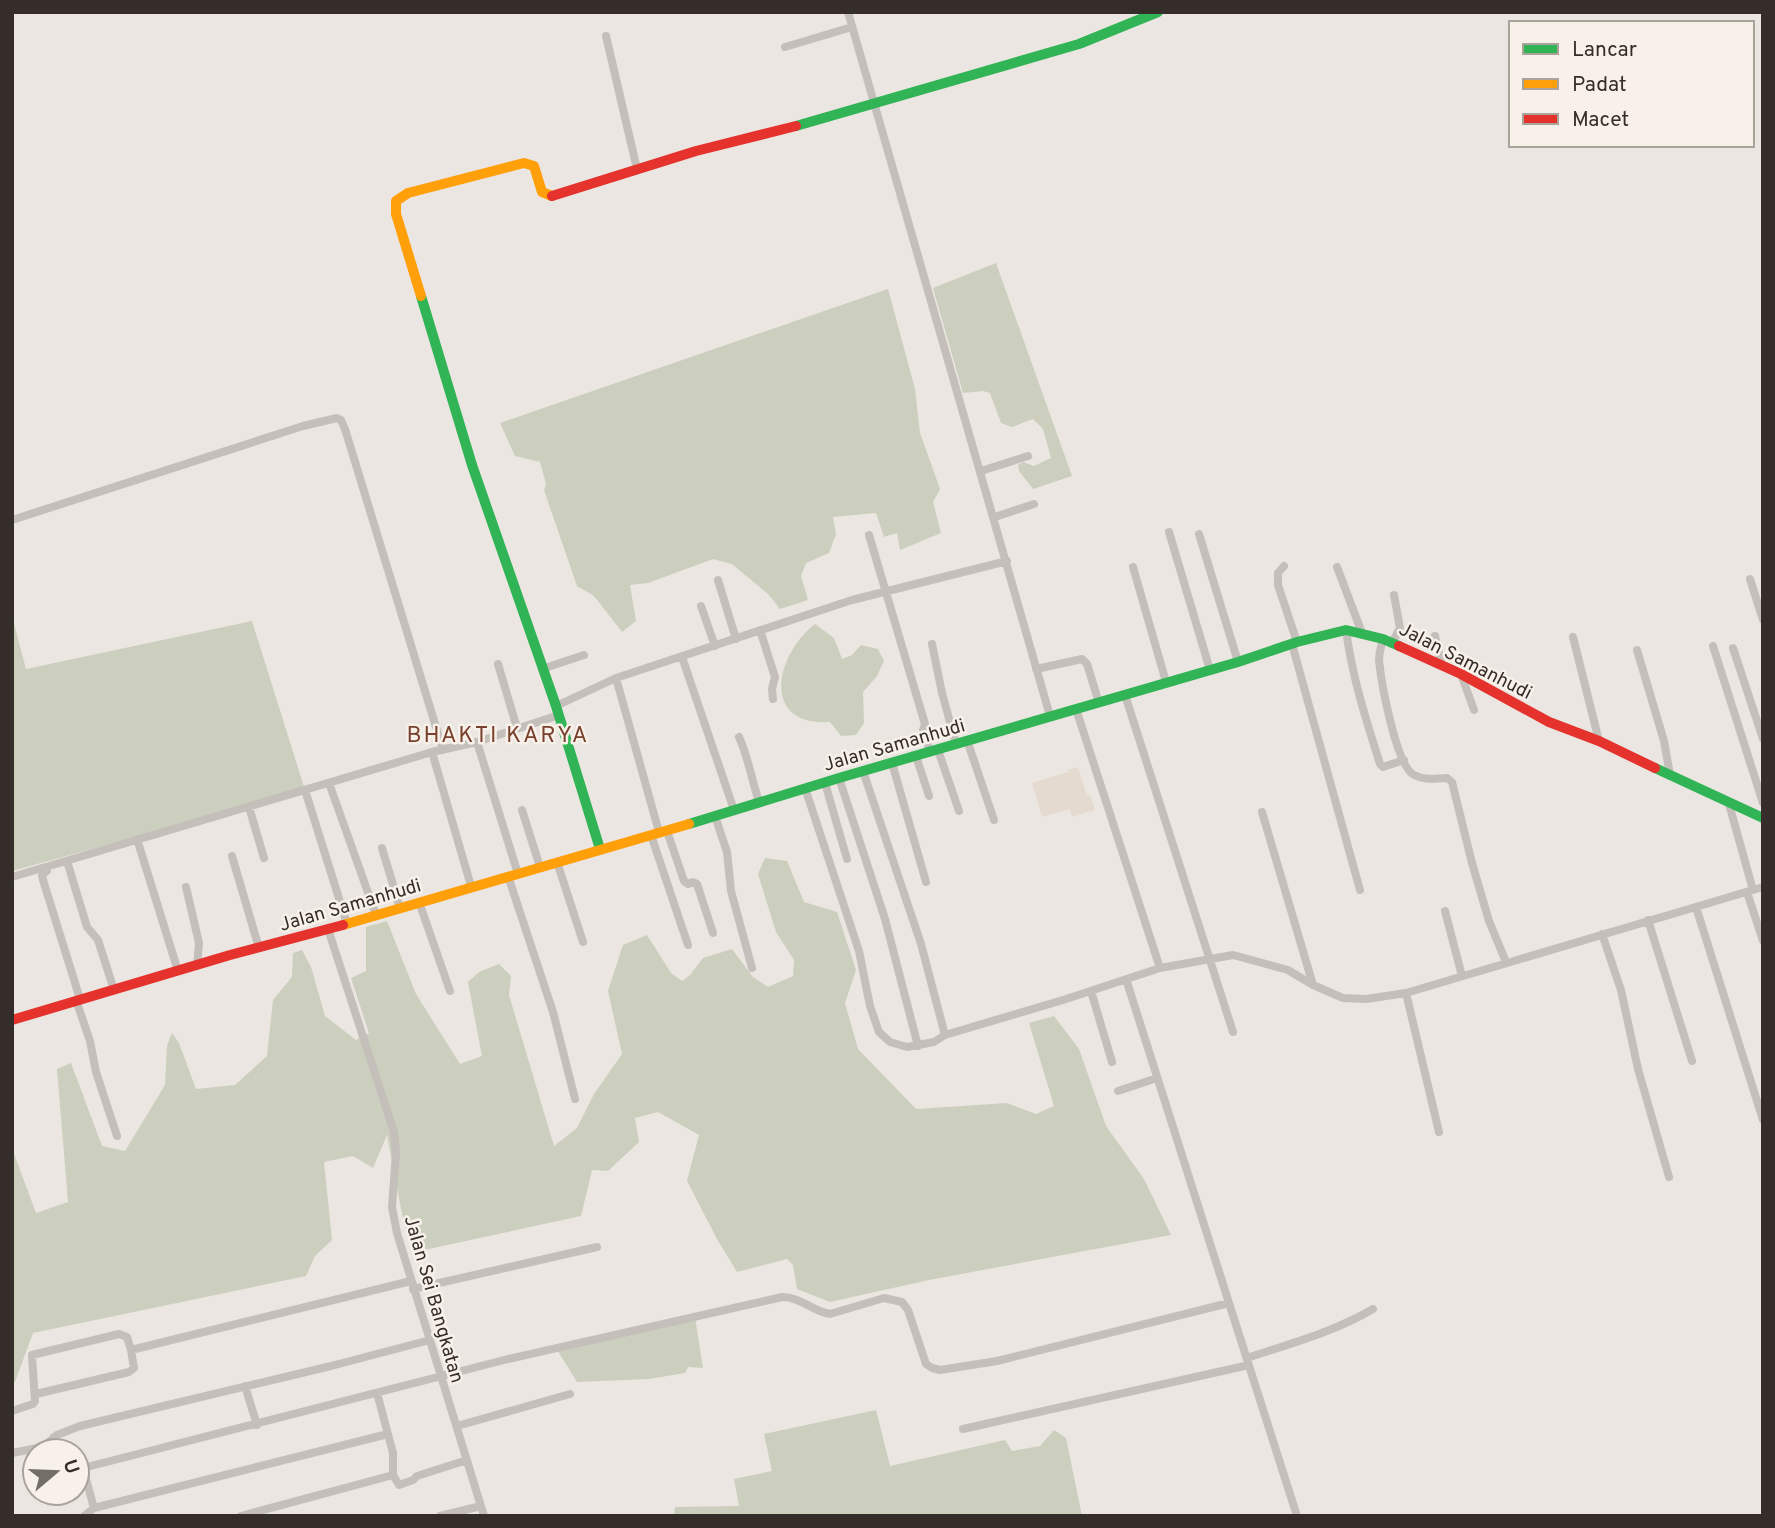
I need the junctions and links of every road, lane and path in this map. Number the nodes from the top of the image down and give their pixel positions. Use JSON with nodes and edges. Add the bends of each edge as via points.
{"nodes":[{"id":1,"x":848,"y":12,"type":"edge"},
{"id":2,"x":1158,"y":12,"type":"edge"},
{"id":3,"x":852,"y":27,"type":"junction"},
{"id":4,"x":606,"y":36,"type":"dead end"},
{"id":5,"x":785,"y":47,"type":"dead end"},
{"id":6,"x":875,"y":103,"type":"junction"},
{"id":7,"x":637,"y":169,"type":"junction"},
{"id":8,"x":1028,"y":456,"type":"dead end"},
{"id":9,"x":981,"y":471,"type":"junction"},
{"id":10,"x":1034,"y":504,"type":"dead end"},
{"id":11,"x":995,"y":517,"type":"junction"},
{"id":12,"x":12,"y":520,"type":"edge"},
{"id":13,"x":1170,"y":532,"type":"dead end"},
{"id":14,"x":1199,"y":534,"type":"dead end"},
{"id":15,"x":869,"y":535,"type":"dead end"},
{"id":16,"x":1007,"y":562,"type":"junction"},
{"id":17,"x":1284,"y":566,"type":"dead end"},
{"id":18,"x":1133,"y":567,"type":"dead end"},
{"id":19,"x":1337,"y":567,"type":"dead end"},
{"id":20,"x":1750,"y":579,"type":"dead end"},
{"id":21,"x":718,"y":580,"type":"dead end"},
{"id":22,"x":886,"y":591,"type":"junction"},
{"id":23,"x":1394,"y":595,"type":"dead end"},
{"id":24,"x":701,"y":606,"type":"dead end"},
{"id":25,"x":1763,"y":620,"type":"edge"},
{"id":26,"x":760,"y":630,"type":"junction"},
{"id":27,"x":1346,"y":630,"type":"junction"},
{"id":28,"x":1362,"y":633,"type":"junction"},
{"id":29,"x":1435,"y":636,"type":"dead end"},
{"id":30,"x":1573,"y":636,"type":"dead end"},
{"id":31,"x":736,"y":639,"type":"junction"},
{"id":32,"x":1388,"y":641,"type":"junction"},
{"id":33,"x":1294,"y":643,"type":"junction"},
{"id":34,"x":932,"y":644,"type":"dead end"},
{"id":35,"x":715,"y":646,"type":"junction"},
{"id":36,"x":1713,"y":646,"type":"dead end"},
{"id":37,"x":1733,"y":648,"type":"dead end"},
{"id":38,"x":1637,"y":650,"type":"dead end"},
{"id":39,"x":584,"y":655,"type":"dead end"},
{"id":40,"x":682,"y":657,"type":"junction"},
{"id":41,"x":1238,"y":662,"type":"junction"},
{"id":42,"x":498,"y":664,"type":"dead end"},
{"id":43,"x":1442,"y":666,"type":"junction"},
{"id":44,"x":542,"y":669,"type":"junction"},
{"id":45,"x":1036,"y":669,"type":"junction"},
{"id":46,"x":1210,"y":670,"type":"junction"},
{"id":47,"x":1461,"y":674,"type":"junction"},
{"id":48,"x":616,"y":678,"type":"junction"},
{"id":49,"x":1167,"y":682,"type":"junction"},
{"id":50,"x":1125,"y":695,"type":"junction"},
{"id":51,"x":773,"y":699,"type":"dead end"},
{"id":52,"x":1099,"y":703,"type":"junction"},
{"id":53,"x":1076,"y":709,"type":"junction"},
{"id":54,"x":557,"y":710,"type":"junction"},
{"id":55,"x":1474,"y":710,"type":"dead end"},
{"id":56,"x":1050,"y":716,"type":"junction"},
{"id":57,"x":517,"y":728,"type":"junction"},
{"id":58,"x":739,"y":737,"type":"dead end"},
{"id":59,"x":1763,"y":738,"type":"edge"},
{"id":60,"x":967,"y":740,"type":"junction"},
{"id":61,"x":1600,"y":741,"type":"junction"},
{"id":62,"x":477,"y":742,"type":"junction"},
{"id":63,"x":956,"y":744,"type":"junction"},
{"id":64,"x":443,"y":750,"type":"junction"},
{"id":65,"x":934,"y":751,"type":"junction"},
{"id":66,"x":432,"y":752,"type":"junction"},
{"id":67,"x":916,"y":756,"type":"junction"},
{"id":68,"x":1404,"y":760,"type":"junction"},
{"id":69,"x":892,"y":763,"type":"junction"},
{"id":70,"x":863,"y":771,"type":"junction"},
{"id":71,"x":1670,"y":775,"type":"junction"},
{"id":72,"x":839,"y":778,"type":"junction"},
{"id":73,"x":330,"y":783,"type":"junction"},
{"id":74,"x":825,"y":783,"type":"junction"},
{"id":75,"x":805,"y":788,"type":"junction"},
{"id":76,"x":305,"y":790,"type":"junction"},
{"id":77,"x":929,"y":796,"type":"dead end"},
{"id":78,"x":759,"y":802,"type":"junction"},
{"id":79,"x":1763,"y":803,"type":"edge"},
{"id":80,"x":1729,"y":804,"type":"junction"},
{"id":81,"x":249,"y":807,"type":"junction"},
{"id":82,"x":522,"y":810,"type":"dead end"},
{"id":83,"x":734,"y":810,"type":"junction"},
{"id":84,"x":959,"y":811,"type":"dead end"},
{"id":85,"x":1262,"y":812,"type":"dead end"},
{"id":86,"x":715,"y":816,"type":"junction"},
{"id":87,"x":1763,"y":818,"type":"edge"},
{"id":88,"x":993,"y":820,"type":"dead end"},
{"id":89,"x":659,"y":833,"type":"junction"},
{"id":90,"x":137,"y":839,"type":"junction"},
{"id":91,"x":382,"y":848,"type":"dead end"},
{"id":92,"x":600,"y":849,"type":"junction"},
{"id":93,"x":232,"y":856,"type":"dead end"},
{"id":94,"x":264,"y":858,"type":"dead end"},
{"id":95,"x":847,"y":859,"type":"dead end"},
{"id":96,"x":67,"y":861,"type":"junction"},
{"id":97,"x":557,"y":862,"type":"junction"},
{"id":98,"x":46,"y":867,"type":"junction"},
{"id":99,"x":540,"y":867,"type":"junction"},
{"id":100,"x":513,"y":875,"type":"junction"},
{"id":101,"x":12,"y":877,"type":"edge"},
{"id":102,"x":926,"y":882,"type":"dead end"},
{"id":103,"x":471,"y":886,"type":"junction"},
{"id":104,"x":186,"y":887,"type":"dead end"},
{"id":105,"x":1360,"y":890,"type":"dead end"},
{"id":106,"x":1757,"y":891,"type":"edge"},
{"id":107,"x":419,"y":902,"type":"junction"},
{"id":108,"x":1696,"y":906,"type":"junction"},
{"id":109,"x":400,"y":908,"type":"junction"},
{"id":110,"x":1445,"y":911,"type":"dead end"},
{"id":111,"x":376,"y":915,"type":"junction"},
{"id":112,"x":1648,"y":920,"type":"junction"},
{"id":113,"x":347,"y":924,"type":"junction"},
{"id":114,"x":328,"y":929,"type":"junction"},
{"id":115,"x":713,"y":933,"type":"dead end"},
{"id":116,"x":1602,"y":934,"type":"junction"},
{"id":117,"x":1763,"y":941,"type":"edge"},
{"id":118,"x":583,"y":942,"type":"dead end"},
{"id":119,"x":688,"y":945,"type":"dead end"},
{"id":120,"x":259,"y":948,"type":"junction"},
{"id":121,"x":1209,"y":958,"type":"junction"},
{"id":122,"x":1506,"y":962,"type":"junction"},
{"id":123,"x":197,"y":966,"type":"junction"},
{"id":124,"x":752,"y":968,"type":"dead end"},
{"id":125,"x":1160,"y":968,"type":"junction"},
{"id":126,"x":178,"y":971,"type":"junction"},
{"id":127,"x":1462,"y":976,"type":"junction"},
{"id":128,"x":1126,"y":979,"type":"junction"},
{"id":129,"x":1313,"y":985,"type":"junction"},
{"id":130,"x":114,"y":990,"type":"junction"},
{"id":131,"x":1090,"y":991,"type":"junction"},
{"id":132,"x":450,"y":992,"type":"dead end"},
{"id":133,"x":1406,"y":993,"type":"junction"},
{"id":134,"x":78,"y":1000,"type":"junction"},
{"id":135,"x":12,"y":1020,"type":"edge"},
{"id":136,"x":1233,"y":1032,"type":"dead end"},
{"id":137,"x":945,"y":1035,"type":"junction"},
{"id":138,"x":918,"y":1046,"type":"junction"},
{"id":139,"x":1692,"y":1061,"type":"dead end"},
{"id":140,"x":1112,"y":1062,"type":"dead end"},
{"id":141,"x":1157,"y":1079,"type":"junction"},
{"id":142,"x":1118,"y":1091,"type":"dead end"},
{"id":143,"x":575,"y":1099,"type":"dead end"},
{"id":144,"x":1763,"y":1120,"type":"edge"},
{"id":145,"x":1440,"y":1132,"type":"dead end"},
{"id":146,"x":117,"y":1136,"type":"dead end"},
{"id":147,"x":1669,"y":1177,"type":"dead end"},
{"id":148,"x":597,"y":1247,"type":"dead end"},
{"id":149,"x":412,"y":1285,"type":"junction"},
{"id":150,"x":1229,"y":1303,"type":"junction"},
{"id":151,"x":1373,"y":1309,"type":"dead end"},
{"id":152,"x":430,"y":1340,"type":"junction"},
{"id":153,"x":131,"y":1350,"type":"junction"},
{"id":154,"x":1248,"y":1362,"type":"junction"},
{"id":155,"x":441,"y":1376,"type":"junction"},
{"id":156,"x":245,"y":1386,"type":"junction"},
{"id":157,"x":377,"y":1393,"type":"junction"},
{"id":158,"x":36,"y":1394,"type":"junction"},
{"id":159,"x":570,"y":1394,"type":"dead end"},
{"id":160,"x":12,"y":1410,"type":"edge"},
{"id":161,"x":257,"y":1425,"type":"junction"},
{"id":162,"x":457,"y":1426,"type":"junction"},
{"id":163,"x":962,"y":1429,"type":"dead end"},
{"id":164,"x":388,"y":1434,"type":"junction"},
{"id":165,"x":54,"y":1437,"type":"edge"},
{"id":166,"x":467,"y":1460,"type":"junction"},
{"id":167,"x":91,"y":1465,"type":"edge"},
{"id":168,"x":393,"y":1475,"type":"junction"},
{"id":169,"x":91,"y":1499,"type":"edge"},
{"id":170,"x":481,"y":1506,"type":"junction"},
{"id":171,"x":94,"y":1508,"type":"junction"},
{"id":172,"x":83,"y":1516,"type":"edge"},
{"id":173,"x":241,"y":1516,"type":"edge"},
{"id":174,"x":440,"y":1516,"type":"edge"},
{"id":175,"x":484,"y":1516,"type":"edge"},
{"id":176,"x":1297,"y":1516,"type":"edge"}],
"edges":[{"from":1,"to":3,"type":"street"},
{"from":2,"to":6,"type":"street","via":[[1079,44]]},
{"from":3,"to":5,"type":"street"},
{"from":3,"to":6,"type":"street"},
{"from":4,"to":7,"type":"street"},
{"from":6,"to":7,"type":"street"},
{"from":6,"to":9,"type":"street"},
{"from":7,"to":44,"type":"street","via":[[552,196],[542,192],[534,166],[517,163],[408,193],[395,206],[472,465]]},
{"from":8,"to":9,"type":"street"},
{"from":9,"to":11,"type":"street"},
{"from":10,"to":11,"type":"street"},
{"from":11,"to":16,"type":"street"},
{"from":12,"to":64,"type":"street","via":[[303,426],[341,420]]},
{"from":13,"to":46,"type":"street"},
{"from":14,"to":41,"type":"street"},
{"from":15,"to":22,"type":"street"},
{"from":16,"to":22,"type":"street"},
{"from":16,"to":45,"type":"street"},
{"from":17,"to":33,"type":"street","via":[[1278,573],[1278,585]]},
{"from":18,"to":49,"type":"street"},
{"from":19,"to":28,"type":"street"},
{"from":20,"to":25,"type":"street"},
{"from":21,"to":31,"type":"street"},
{"from":22,"to":26,"type":"street"},
{"from":22,"to":65,"type":"street","via":[[923,730]]},
{"from":23,"to":32,"type":"street","via":[[1400,628]]},
{"from":24,"to":35,"type":"street"},
{"from":26,"to":31,"type":"street"},
{"from":26,"to":51,"type":"street","via":[[775,677]]},
{"from":27,"to":28,"type":"street","name":"Jalan Samanhudi"},
{"from":27,"to":33,"type":"street","name":"Jalan Samanhudi"},
{"from":27,"to":68,"type":"street","via":[[1364,717],[1380,764]]},
{"from":28,"to":32,"type":"street","name":"Jalan Samanhudi"},
{"from":29,"to":43,"type":"street"},
{"from":30,"to":61,"type":"street"},
{"from":31,"to":35,"type":"street"},
{"from":32,"to":43,"type":"street","name":"Jalan Samanhudi"},
{"from":32,"to":68,"type":"street","via":[[1379,657],[1394,736]]},
{"from":33,"to":41,"type":"street","name":"Jalan Samanhudi"},
{"from":33,"to":105,"type":"street"},
{"from":34,"to":63,"type":"street"},
{"from":35,"to":40,"type":"street"},
{"from":36,"to":79,"type":"street"},
{"from":37,"to":59,"type":"street"},
{"from":38,"to":71,"type":"street"},
{"from":39,"to":44,"type":"street"},
{"from":40,"to":48,"type":"street"},
{"from":40,"to":83,"type":"street"},
{"from":41,"to":46,"type":"street","name":"Jalan Samanhudi"},
{"from":42,"to":57,"type":"street"},
{"from":43,"to":47,"type":"street","name":"Jalan Samanhudi"},
{"from":44,"to":54,"type":"street"},
{"from":45,"to":52,"type":"street","via":[[1082,659]]},
{"from":45,"to":56,"type":"street"},
{"from":46,"to":49,"type":"street","name":"Jalan Samanhudi"},
{"from":47,"to":55,"type":"street"},
{"from":47,"to":61,"type":"street","name":"Jalan Samanhudi","via":[[1549,722]]},
{"from":48,"to":54,"type":"street"},
{"from":48,"to":89,"type":"street"},
{"from":49,"to":50,"type":"street","name":"Jalan Samanhudi"},
{"from":50,"to":52,"type":"street","name":"Jalan Samanhudi"},
{"from":50,"to":121,"type":"street"},
{"from":52,"to":53,"type":"street","name":"Jalan Samanhudi"},
{"from":53,"to":56,"type":"street","name":"Jalan Samanhudi"},
{"from":53,"to":125,"type":"street"},
{"from":54,"to":57,"type":"street"},
{"from":54,"to":92,"type":"street"},
{"from":56,"to":60,"type":"street","name":"Jalan Samanhudi"},
{"from":57,"to":62,"type":"street"},
{"from":58,"to":78,"type":"street"},
{"from":60,"to":63,"type":"street","name":"Jalan Samanhudi"},
{"from":60,"to":88,"type":"street"},
{"from":61,"to":71,"type":"street","name":"Jalan Samanhudi"},
{"from":62,"to":64,"type":"street"},
{"from":62,"to":100,"type":"street"},
{"from":63,"to":65,"type":"street","name":"Jalan Samanhudi"},
{"from":64,"to":66,"type":"street"},
{"from":65,"to":67,"type":"street","name":"Jalan Samanhudi"},
{"from":65,"to":84,"type":"street"},
{"from":66,"to":73,"type":"street"},
{"from":66,"to":103,"type":"street"},
{"from":67,"to":69,"type":"street","name":"Jalan Samanhudi"},
{"from":67,"to":77,"type":"street"},
{"from":68,"to":122,"type":"street","via":[[1414,775],[1452,782],[1489,920]]},
{"from":69,"to":70,"type":"street","name":"Jalan Samanhudi"},
{"from":69,"to":102,"type":"street"},
{"from":70,"to":72,"type":"street","name":"Jalan Samanhudi"},
{"from":70,"to":137,"type":"street","via":[[921,944]]},
{"from":71,"to":80,"type":"street","name":"Jalan Samanhudi"},
{"from":72,"to":74,"type":"street","name":"Jalan Samanhudi"},
{"from":72,"to":138,"type":"street","via":[[885,919]]},
{"from":73,"to":76,"type":"street"},
{"from":73,"to":111,"type":"street"},
{"from":74,"to":75,"type":"street","name":"Jalan Samanhudi"},
{"from":74,"to":95,"type":"street"},
{"from":75,"to":78,"type":"street","name":"Jalan Samanhudi"},
{"from":75,"to":138,"type":"street","via":[[859,951],[879,1032],[899,1046]]},
{"from":76,"to":81,"type":"street"},
{"from":76,"to":113,"type":"street"},
{"from":78,"to":83,"type":"street","name":"Jalan Samanhudi"},
{"from":80,"to":87,"type":"street","name":"Jalan Samanhudi"},
{"from":80,"to":106,"type":"street"},
{"from":81,"to":90,"type":"street"},
{"from":81,"to":94,"type":"street"},
{"from":82,"to":99,"type":"street"},
{"from":83,"to":86,"type":"street","name":"Jalan Samanhudi"},
{"from":85,"to":129,"type":"street"},
{"from":86,"to":89,"type":"street","name":"Jalan Samanhudi"},
{"from":86,"to":124,"type":"street"},
{"from":89,"to":92,"type":"street","name":"Jalan Samanhudi"},
{"from":89,"to":115,"type":"street","via":[[684,881],[697,884]]},
{"from":89,"to":119,"type":"street"},
{"from":90,"to":96,"type":"street"},
{"from":90,"to":126,"type":"street"},
{"from":91,"to":109,"type":"street"},
{"from":92,"to":97,"type":"street","name":"Jalan Samanhudi"},
{"from":93,"to":120,"type":"street"},
{"from":96,"to":98,"type":"street"},
{"from":96,"to":130,"type":"street","via":[[87,927],[98,940]]},
{"from":97,"to":99,"type":"street","name":"Jalan Samanhudi"},
{"from":97,"to":118,"type":"street"},
{"from":98,"to":101,"type":"street"},
{"from":98,"to":134,"type":"street","via":[[42,877]]},
{"from":99,"to":100,"type":"street","name":"Jalan Samanhudi"},
{"from":100,"to":103,"type":"street","name":"Jalan Samanhudi"},
{"from":100,"to":143,"type":"street"},
{"from":103,"to":107,"type":"street","name":"Jalan Samanhudi"},
{"from":104,"to":123,"type":"street","via":[[199,943]]},
{"from":106,"to":108,"type":"street"},
{"from":106,"to":117,"type":"street"},
{"from":107,"to":109,"type":"street","name":"Jalan Samanhudi"},
{"from":107,"to":132,"type":"street"},
{"from":108,"to":112,"type":"street"},
{"from":108,"to":144,"type":"street"},
{"from":109,"to":111,"type":"street","name":"Jalan Samanhudi"},
{"from":110,"to":127,"type":"street"},
{"from":111,"to":113,"type":"street","name":"Jalan Samanhudi"},
{"from":112,"to":116,"type":"street"},
{"from":112,"to":139,"type":"street"},
{"from":113,"to":114,"type":"street","name":"Jalan Samanhudi"},
{"from":114,"to":120,"type":"street","name":"Jalan Samanhudi"},
{"from":114,"to":149,"type":"street","name":"Jalan Sei Bangkatan","via":[[394,1132],[393,1207]]},
{"from":116,"to":122,"type":"street"},
{"from":116,"to":147,"type":"street"},
{"from":120,"to":123,"type":"street","name":"Jalan Samanhudi"},
{"from":121,"to":125,"type":"street"},
{"from":121,"to":129,"type":"street","via":[[1258,961],[1288,970]]},
{"from":121,"to":136,"type":"street"},
{"from":122,"to":127,"type":"street"},
{"from":123,"to":126,"type":"street","name":"Jalan Samanhudi"},
{"from":125,"to":128,"type":"street"},
{"from":126,"to":130,"type":"street","name":"Jalan Samanhudi"},
{"from":127,"to":133,"type":"street"},
{"from":128,"to":131,"type":"street"},
{"from":128,"to":141,"type":"street"},
{"from":129,"to":133,"type":"street","via":[[1343,998]]},
{"from":130,"to":134,"type":"street","name":"Jalan Samanhudi"},
{"from":131,"to":137,"type":"street"},
{"from":131,"to":140,"type":"street"},
{"from":133,"to":145,"type":"street"},
{"from":134,"to":135,"type":"street","name":"Jalan Samanhudi"},
{"from":134,"to":146,"type":"street"},
{"from":137,"to":138,"type":"street"},
{"from":141,"to":142,"type":"street"},
{"from":141,"to":150,"type":"street"},
{"from":148,"to":149,"type":"street"},
{"from":149,"to":152,"type":"street","name":"Jalan Sei Bangkatan"},
{"from":149,"to":153,"type":"street"},
{"from":150,"to":154,"type":"street"},
{"from":150,"to":155,"type":"street","via":[[997,1361],[940,1370],[926,1364],[902,1302],[884,1298],[830,1314],[782,1297]]},
{"from":151,"to":154,"type":"street"},
{"from":152,"to":155,"type":"street","name":"Jalan Sei Bangkatan"},
{"from":152,"to":156,"type":"street"},
{"from":153,"to":158,"type":"street","via":[[134,1368],[129,1372]]},
{"from":153,"to":158,"type":"street","via":[[127,1338],[119,1334],[32,1354]]},
{"from":154,"to":163,"type":"street"},
{"from":154,"to":176,"type":"street"},
{"from":155,"to":157,"type":"street"},
{"from":155,"to":162,"type":"street","name":"Jalan Sei Bangkatan"},
{"from":156,"to":161,"type":"street"},
{"from":156,"to":165,"type":"street","via":[[80,1426]]},
{"from":157,"to":161,"type":"street"},
{"from":157,"to":164,"type":"street"},
{"from":158,"to":160,"type":"street","via":[[33,1404]]},
{"from":159,"to":162,"type":"street"},
{"from":161,"to":167,"type":"street"},
{"from":162,"to":166,"type":"street","name":"Jalan Sei Bangkatan"},
{"from":164,"to":168,"type":"street"},
{"from":164,"to":171,"type":"street"},
{"from":166,"to":168,"type":"street","via":[[400,1485]]},
{"from":166,"to":170,"type":"street","name":"Jalan Sei Bangkatan"},
{"from":168,"to":173,"type":"street"},
{"from":169,"to":171,"type":"street"},
{"from":170,"to":174,"type":"street"},
{"from":170,"to":175,"type":"street","name":"Jalan Sei Bangkatan"},
{"from":171,"to":172,"type":"street"}]}
